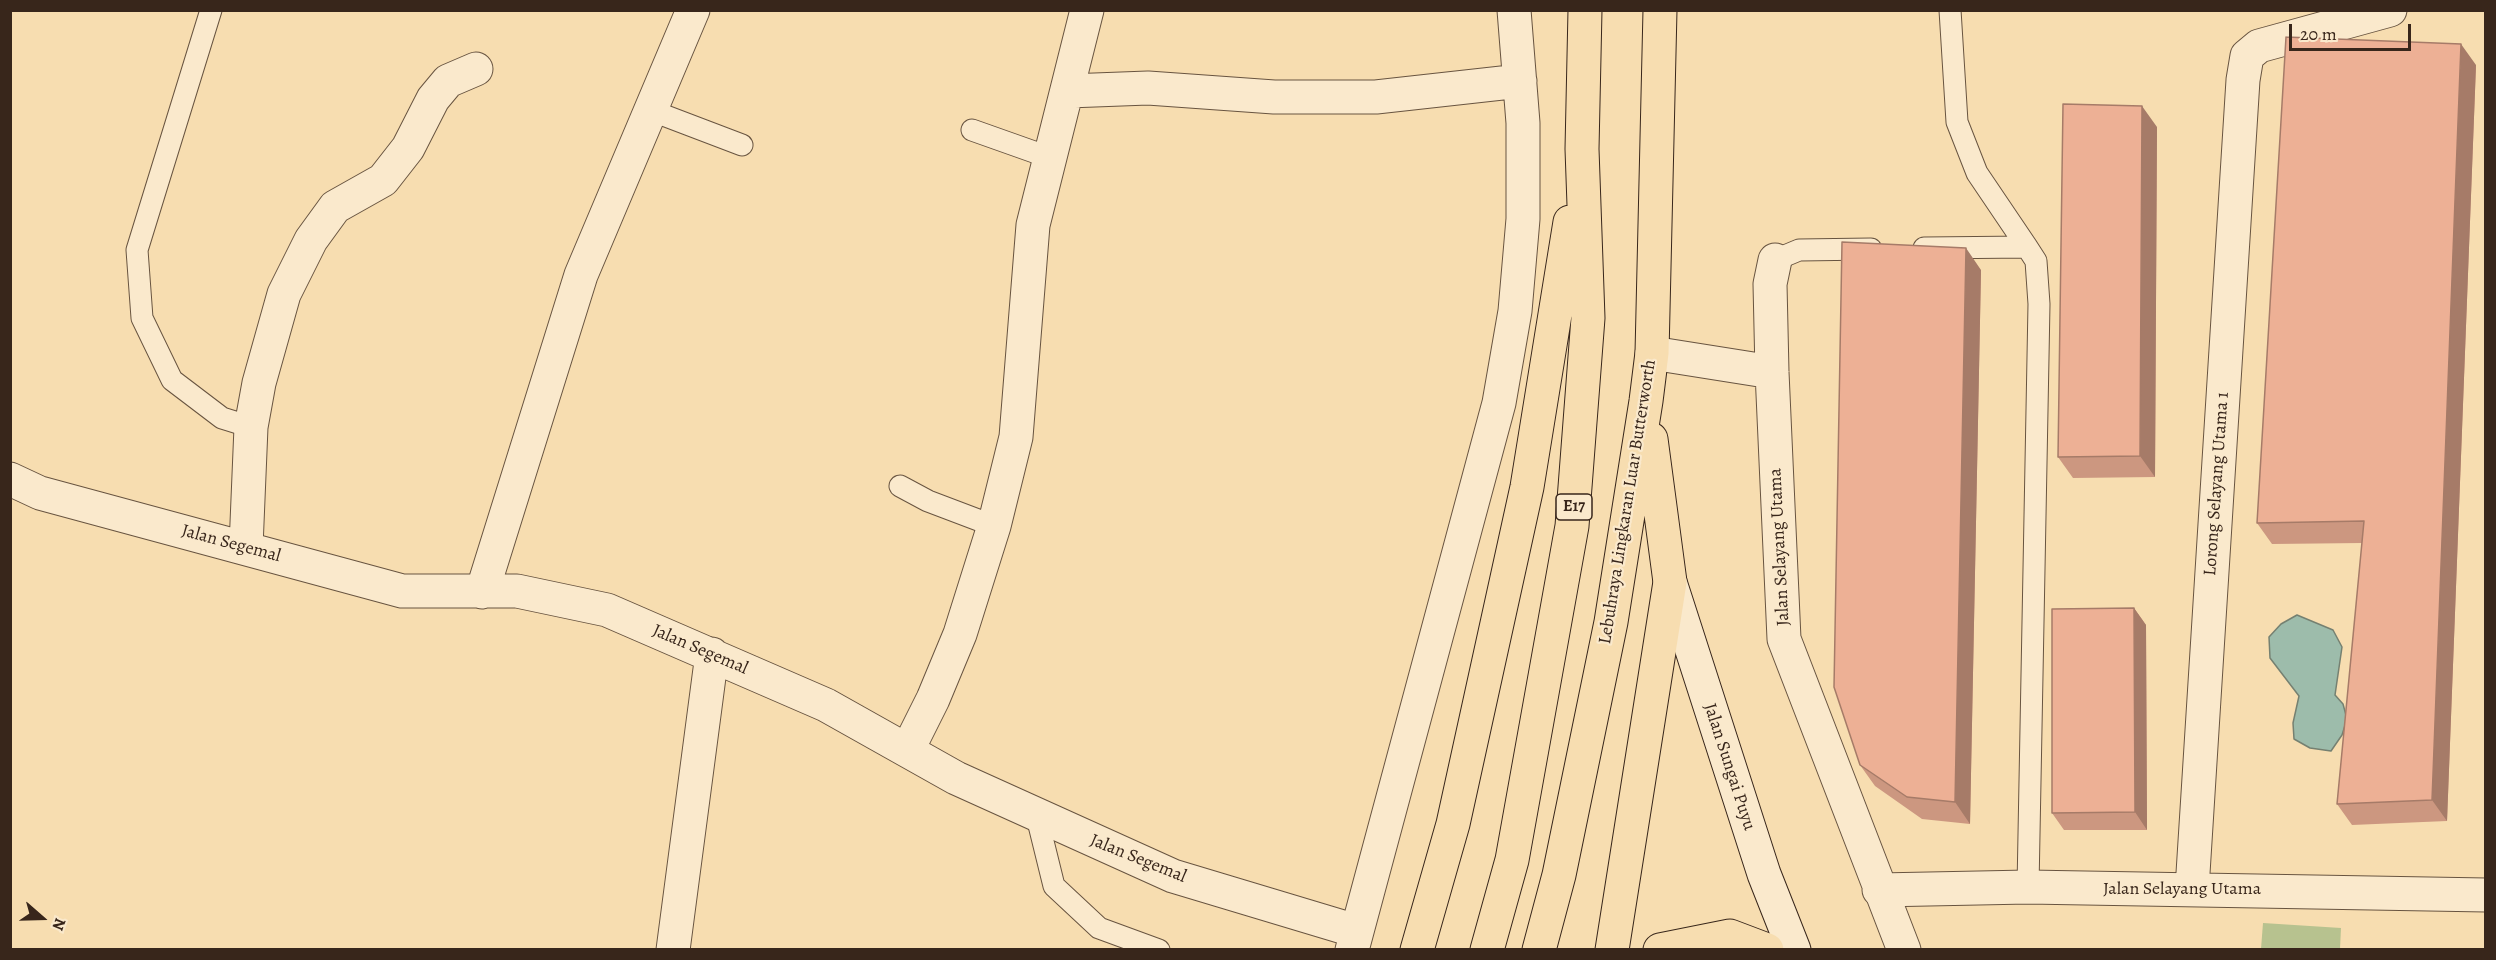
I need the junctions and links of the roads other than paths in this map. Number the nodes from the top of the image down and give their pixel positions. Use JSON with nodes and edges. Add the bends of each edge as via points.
{"nodes":[{"id":1,"x":211,"y":10,"type":"edge"},
{"id":2,"x":693,"y":10,"type":"edge"},
{"id":3,"x":1087,"y":10,"type":"edge"},
{"id":4,"x":1514,"y":10,"type":"edge"},
{"id":5,"x":1585,"y":10,"type":"edge"},
{"id":6,"x":1660,"y":10,"type":"edge"},
{"id":7,"x":1950,"y":10,"type":"edge"},
{"id":8,"x":2390,"y":10,"type":"edge"},
{"id":9,"x":476,"y":69,"type":"dead end"},
{"id":10,"x":1520,"y":81,"type":"junction"},
{"id":11,"x":1068,"y":91,"type":"junction"},
{"id":12,"x":651,"y":110,"type":"junction"},
{"id":13,"x":972,"y":130,"type":"dead end"},
{"id":14,"x":742,"y":145,"type":"dead end"},
{"id":15,"x":1582,"y":149,"type":"junction"},
{"id":16,"x":1051,"y":158,"type":"junction"},
{"id":17,"x":2027,"y":247,"type":"junction"},
{"id":18,"x":1775,"y":260,"type":"joint"},
{"id":19,"x":1652,"y":353,"type":"junction"},
{"id":20,"x":1772,"y":372,"type":"junction"},
{"id":21,"x":1646,"y":401,"type":"junction"},
{"id":22,"x":251,"y":427,"type":"junction"},
{"id":23,"x":10,"y":479,"type":"edge"},
{"id":24,"x":900,"y":486,"type":"dead end"},
{"id":25,"x":994,"y":526,"type":"junction"},
{"id":26,"x":246,"y":547,"type":"junction"},
{"id":27,"x":1670,"y":582,"type":"junction"},
{"id":28,"x":482,"y":592,"type":"junction"},
{"id":29,"x":712,"y":654,"type":"junction"},
{"id":30,"x":908,"y":749,"type":"junction"},
{"id":31,"x":1037,"y":816,"type":"junction"},
{"id":32,"x":2028,"y":887,"type":"junction"},
{"id":33,"x":2192,"y":889,"type":"junction"},
{"id":34,"x":1879,"y":890,"type":"junction"},
{"id":35,"x":2486,"y":895,"type":"edge"},
{"id":36,"x":1354,"y":940,"type":"edge"},
{"id":37,"x":672,"y":950,"type":"edge"},
{"id":38,"x":1159,"y":950,"type":"edge"},
{"id":39,"x":1417,"y":950,"type":"edge"},
{"id":40,"x":1487,"y":950,"type":"edge"},
{"id":41,"x":1539,"y":950,"type":"edge"},
{"id":42,"x":1612,"y":950,"type":"edge"},
{"id":43,"x":1660,"y":950,"type":"edge"},
{"id":44,"x":1767,"y":950,"type":"edge"},
{"id":45,"x":1794,"y":950,"type":"edge"},
{"id":46,"x":1904,"y":950,"type":"edge"}],
"edges":[{"from":1,"to":22,"type":"lane","via":[[137,250],[142,318],[172,380],[222,418]]},
{"from":2,"to":12,"type":"street"},
{"from":3,"to":11,"type":"street"},
{"from":4,"to":10,"type":"street"},
{"from":5,"to":15,"type":"highway","number":"E17"},
{"from":6,"to":19,"type":"highway","name":"Lebuhraya Lingkaran Luar Butterworth"},
{"from":7,"to":17,"type":"lane","via":[[1957,122],[1977,173]]},
{"from":8,"to":33,"type":"street","name":"Lorong Selayang Utama 1","via":[[2259,46],[2247,56]]},
{"from":9,"to":22,"type":"street","via":[[448,81],[433,99],[408,148],[382,180],[335,207],[310,240],[284,294]]},
{"from":10,"to":11,"type":"street","via":[[1376,97],[1274,97],[1148,88]]},
{"from":10,"to":36,"type":"street","via":[[1523,219],[1515,311],[1499,403]]},
{"from":11,"to":16,"type":"street"},
{"from":12,"to":14,"type":"lane"},
{"from":12,"to":28,"type":"street","via":[[581,274]]},
{"from":13,"to":16,"type":"lane"},
{"from":15,"to":39,"type":"highway","via":[[1527,487],[1453,824]]},
{"from":15,"to":40,"type":"highway","number":"E17","via":[[1588,318],[1572,526],[1512,860]]},
{"from":16,"to":25,"type":"street","via":[[1033,225],[1016,437]]},
{"from":17,"to":18,"type":"lane","via":[[1799,250]]},
{"from":17,"to":32,"type":"lane","via":[[2036,261],[2039,304]]},
{"from":18,"to":20,"type":"street","name":"Jalan Selayang Utama","via":[[1770,284]]},
{"from":19,"to":20,"type":"street"},
{"from":19,"to":21,"type":"highway","name":"Lebuhraya Lingkaran Luar Butterworth"},
{"from":20,"to":34,"type":"street","name":"Jalan Selayang Utama","via":[[1784,639]]},
{"from":21,"to":27,"type":"highway"},
{"from":21,"to":41,"type":"highway","name":"Lebuhraya Lingkaran Luar Butterworth","via":[[1611,622],[1559,875]]},
{"from":22,"to":26,"type":"street"},
{"from":23,"to":26,"type":"street","name":"Jalan Segemal","via":[[40,493]]},
{"from":24,"to":25,"type":"lane"},
{"from":25,"to":30,"type":"street","via":[[960,634]]},
{"from":26,"to":28,"type":"street","name":"Jalan Segemal","via":[[402,591]]},
{"from":27,"to":42,"type":"highway"},
{"from":27,"to":45,"type":"street","name":"Jalan Sungai Puyu","via":[[1764,874]]},
{"from":28,"to":29,"type":"street","name":"Jalan Segemal","via":[[518,591],[607,610]]},
{"from":29,"to":30,"type":"street","name":"Jalan Segemal","via":[[826,705]]},
{"from":29,"to":37,"type":"street"},
{"from":30,"to":31,"type":"street","name":"Jalan Segemal","via":[[956,778]]},
{"from":31,"to":36,"type":"street","name":"Jalan Segemal","via":[[1173,876]]},
{"from":31,"to":38,"type":"lane","via":[[1054,886],[1099,928]]},
{"from":32,"to":33,"type":"street","name":"Jalan Selayang Utama"},
{"from":32,"to":34,"type":"street","name":"Jalan Selayang Utama"},
{"from":33,"to":35,"type":"street","name":"Jalan Selayang Utama"},
{"from":34,"to":46,"type":"street","name":"Jalan Selayang Utama"},
{"from":43,"to":44,"type":"highway","via":[[1730,936]]}]}
